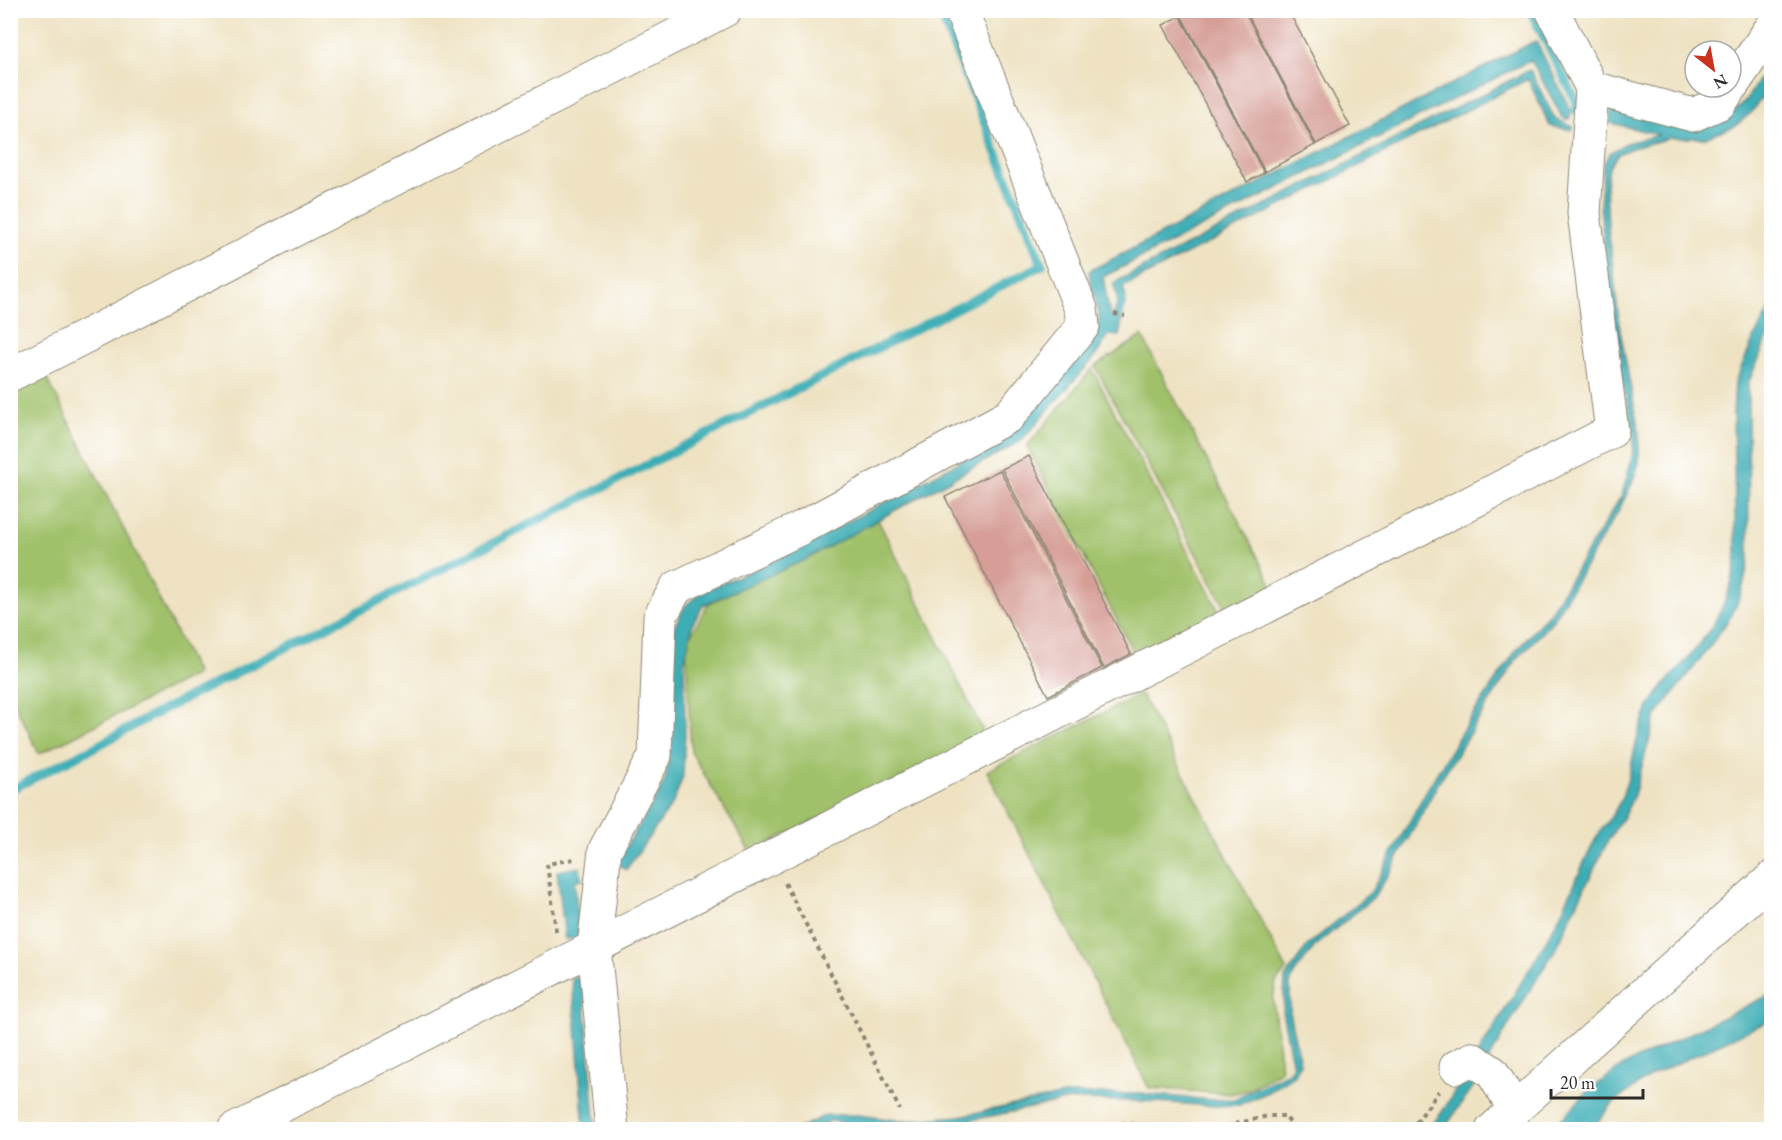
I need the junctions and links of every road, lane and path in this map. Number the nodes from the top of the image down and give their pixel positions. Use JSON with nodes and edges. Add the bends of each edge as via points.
{"nodes":[{"id":1,"x":725,"y":10,"type":"edge"},
{"id":2,"x":961,"y":10,"type":"edge"},
{"id":3,"x":1551,"y":10,"type":"edge"},
{"id":4,"x":1772,"y":27,"type":"edge"},
{"id":5,"x":1592,"y":88,"type":"junction"},
{"id":6,"x":10,"y":375,"type":"edge"},
{"id":7,"x":604,"y":854,"type":"junction"},
{"id":8,"x":772,"y":857,"type":"junction"},
{"id":9,"x":1772,"y":878,"type":"edge"},
{"id":10,"x":594,"y":947,"type":"junction"},
{"id":11,"x":560,"y":964,"type":"junction"},
{"id":12,"x":1473,"y":1066,"type":"joint"},
{"id":13,"x":900,"y":1110,"type":"dead end"},
{"id":14,"x":1503,"y":1118,"type":"edge"},
{"id":15,"x":1122,"y":1123,"type":"dead end"},
{"id":16,"x":234,"y":1130,"type":"edge"},
{"id":17,"x":612,"y":1130,"type":"edge"},
{"id":18,"x":1197,"y":1130,"type":"edge"},
{"id":19,"x":1209,"y":1130,"type":"edge"},
{"id":20,"x":1295,"y":1130,"type":"edge"},
{"id":21,"x":1411,"y":1130,"type":"edge"}],
"edges":[{"from":1,"to":6,"type":"street"},
{"from":2,"to":7,"type":"street","via":[[1081,309],[1083,326],[1009,416],[801,528],[676,588],[660,617],[655,756]]},
{"from":3,"to":5,"type":"street"},
{"from":4,"to":5,"type":"street","via":[[1720,103],[1693,115]]},
{"from":5,"to":8,"type":"street","via":[[1584,213],[1611,431]]},
{"from":7,"to":10,"type":"street"},
{"from":7,"to":11,"type":"path","via":[[547,864]]},
{"from":8,"to":10,"type":"street"},
{"from":8,"to":13,"type":"path"},
{"from":9,"to":14,"type":"street"},
{"from":10,"to":11,"type":"street"},
{"from":10,"to":17,"type":"street"},
{"from":11,"to":16,"type":"street"},
{"from":12,"to":14,"type":"street"},
{"from":12,"to":21,"type":"path"},
{"from":15,"to":18,"type":"path"},
{"from":19,"to":20,"type":"path","via":[[1268,1116],[1285,1116]]}]}
